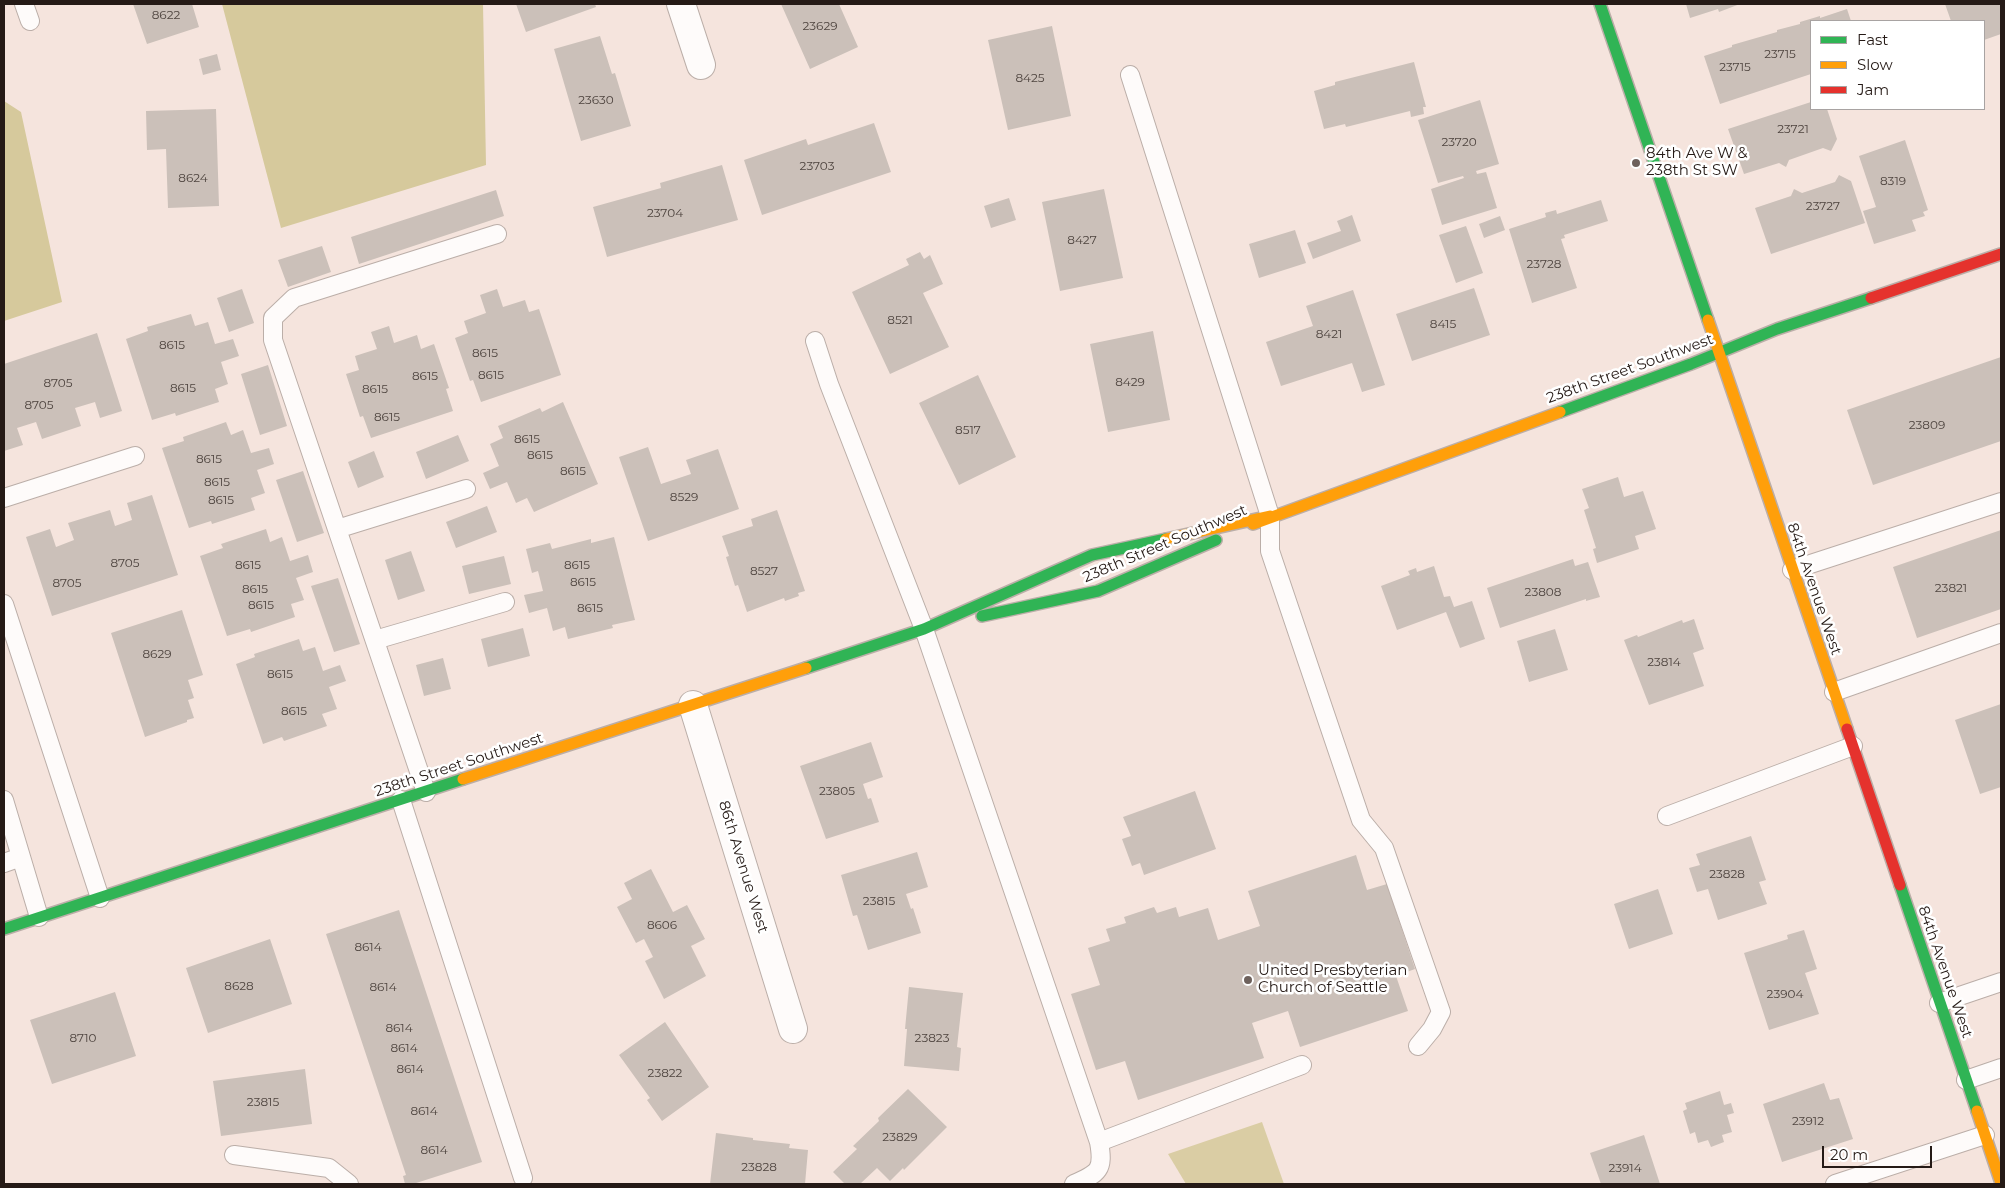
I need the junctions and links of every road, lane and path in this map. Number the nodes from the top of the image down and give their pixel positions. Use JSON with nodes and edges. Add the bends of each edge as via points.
{"nodes":[{"id":1,"x":24,"y":4,"type":"edge"},
{"id":2,"x":680,"y":4,"type":"edge"},
{"id":3,"x":1600,"y":4,"type":"edge"},
{"id":4,"x":30,"y":21,"type":"dead end"},
{"id":5,"x":700,"y":65,"type":"dead end"},
{"id":6,"x":1130,"y":75,"type":"dead end"},
{"id":7,"x":497,"y":234,"type":"dead end"},
{"id":8,"x":2001,"y":254,"type":"edge"},
{"id":9,"x":815,"y":341,"type":"dead end"},
{"id":10,"x":1718,"y":352,"type":"junction"},
{"id":11,"x":135,"y":456,"type":"dead end"},
{"id":12,"x":466,"y":489,"type":"dead end"},
{"id":13,"x":4,"y":498,"type":"edge"},
{"id":14,"x":2001,"y":502,"type":"edge"},
{"id":15,"x":1270,"y":516,"type":"junction"},
{"id":16,"x":337,"y":529,"type":"junction"},
{"id":17,"x":1792,"y":570,"type":"junction"},
{"id":18,"x":505,"y":602,"type":"dead end"},
{"id":19,"x":4,"y":604,"type":"edge"},
{"id":20,"x":924,"y":629,"type":"junction"},
{"id":21,"x":2001,"y":633,"type":"edge"},
{"id":22,"x":375,"y":640,"type":"junction"},
{"id":23,"x":1834,"y":692,"type":"junction"},
{"id":24,"x":693,"y":705,"type":"junction"},
{"id":25,"x":1852,"y":746,"type":"junction"},
{"id":26,"x":426,"y":792,"type":"junction"},
{"id":27,"x":4,"y":800,"type":"edge"},
{"id":28,"x":401,"y":800,"type":"junction"},
{"id":29,"x":1667,"y":816,"type":"dead end"},
{"id":30,"x":21,"y":857,"type":"junction"},
{"id":31,"x":4,"y":863,"type":"edge"},
{"id":32,"x":100,"y":898,"type":"junction"},
{"id":33,"x":39,"y":917,"type":"junction"},
{"id":34,"x":4,"y":929,"type":"edge"},
{"id":35,"x":2001,"y":982,"type":"edge"},
{"id":36,"x":1939,"y":1003,"type":"junction"},
{"id":37,"x":793,"y":1029,"type":"dead end"},
{"id":38,"x":1418,"y":1046,"type":"dead end"},
{"id":39,"x":1302,"y":1065,"type":"dead end"},
{"id":40,"x":2001,"y":1068,"type":"edge"},
{"id":41,"x":1966,"y":1080,"type":"junction"},
{"id":42,"x":1985,"y":1135,"type":"junction"},
{"id":43,"x":1099,"y":1142,"type":"junction"},
{"id":44,"x":234,"y":1155,"type":"dead end"},
{"id":45,"x":1998,"y":1165,"type":"edge"},
{"id":46,"x":523,"y":1178,"type":"dead end"},
{"id":47,"x":2001,"y":1183,"type":"edge"},
{"id":48,"x":348,"y":1184,"type":"edge"},
{"id":49,"x":1074,"y":1184,"type":"edge"},
{"id":50,"x":1835,"y":1184,"type":"edge"}],
"edges":[{"from":1,"to":4,"type":"lane"},
{"from":2,"to":5,"type":"street"},
{"from":3,"to":10,"type":"street","name":"84th Avenue West"},
{"from":6,"to":15,"type":"lane"},
{"from":7,"to":16,"type":"lane","via":[[294,298],[273,318],[273,340]]},
{"from":8,"to":10,"type":"street","name":"238th Street Southwest"},
{"from":9,"to":20,"type":"lane"},
{"from":10,"to":15,"type":"street","name":"238th Street Southwest"},
{"from":10,"to":17,"type":"street","name":"84th Avenue West"},
{"from":11,"to":13,"type":"lane"},
{"from":12,"to":16,"type":"lane"},
{"from":14,"to":17,"type":"lane"},
{"from":15,"to":20,"type":"street","name":"238th Street Southwest","via":[[1098,591]]},
{"from":15,"to":20,"type":"street","name":"238th Street Southwest","via":[[1092,555]]},
{"from":15,"to":38,"type":"lane","via":[[1270,551],[1361,820],[1384,848],[1441,1012]]},
{"from":16,"to":22,"type":"lane"},
{"from":17,"to":23,"type":"street","name":"84th Avenue West"},
{"from":18,"to":22,"type":"lane"},
{"from":19,"to":32,"type":"lane"},
{"from":20,"to":24,"type":"street","name":"238th Street Southwest"},
{"from":20,"to":43,"type":"lane"},
{"from":21,"to":23,"type":"lane"},
{"from":22,"to":26,"type":"lane"},
{"from":23,"to":25,"type":"street","name":"84th Avenue West"},
{"from":24,"to":26,"type":"street","name":"238th Street Southwest"},
{"from":24,"to":37,"type":"street","name":"86th Avenue West"},
{"from":25,"to":29,"type":"lane"},
{"from":25,"to":36,"type":"street","name":"84th Avenue West"},
{"from":26,"to":28,"type":"street","name":"238th Street Southwest"},
{"from":27,"to":30,"type":"lane"},
{"from":28,"to":32,"type":"street","name":"238th Street Southwest"},
{"from":28,"to":46,"type":"lane"},
{"from":30,"to":31,"type":"lane"},
{"from":30,"to":33,"type":"lane"},
{"from":32,"to":33,"type":"street","name":"238th Street Southwest"},
{"from":33,"to":34,"type":"street","name":"238th Street Southwest"},
{"from":35,"to":36,"type":"lane"},
{"from":36,"to":41,"type":"street","name":"84th Avenue West"},
{"from":39,"to":43,"type":"lane"},
{"from":40,"to":41,"type":"lane"},
{"from":41,"to":42,"type":"street","name":"84th Avenue West"},
{"from":42,"to":45,"type":"street","name":"84th Avenue West"},
{"from":42,"to":50,"type":"lane"},
{"from":43,"to":49,"type":"lane","via":[[1102,1160],[1094,1175]]},
{"from":44,"to":48,"type":"lane","via":[[329,1168]]},
{"from":45,"to":47,"type":"street","name":"84th Avenue West"}]}
